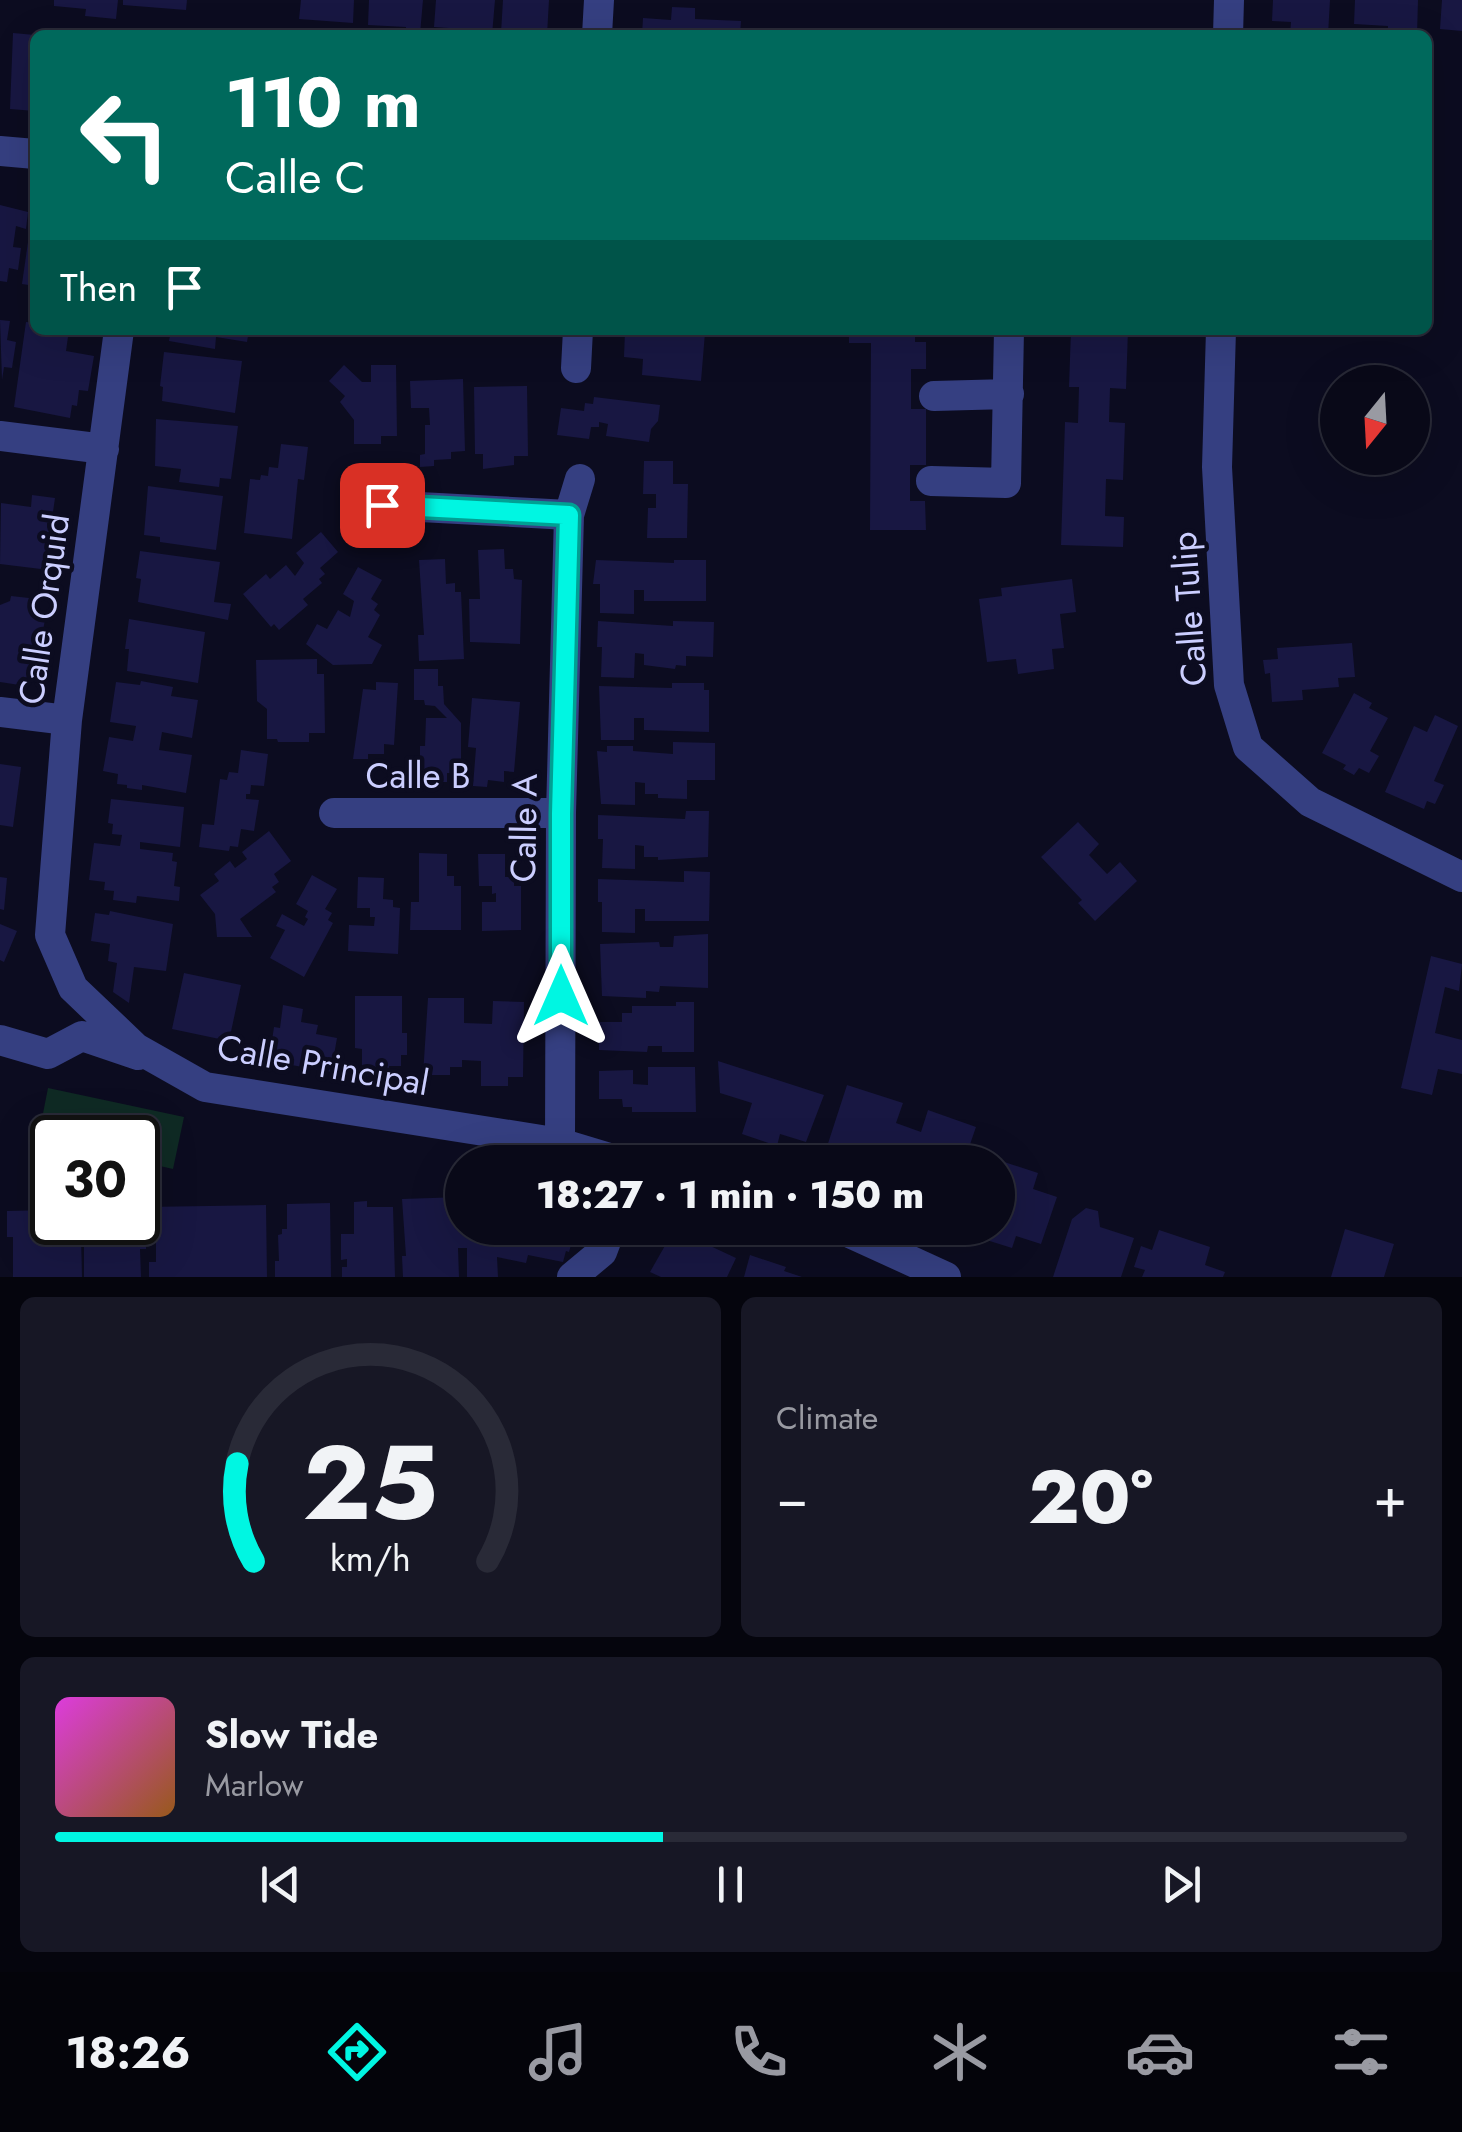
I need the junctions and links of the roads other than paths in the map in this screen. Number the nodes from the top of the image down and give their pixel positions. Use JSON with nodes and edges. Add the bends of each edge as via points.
{"nodes":[{"id":1,"x":599,"y":0,"type":"edge"},
{"id":2,"x":1228,"y":0,"type":"edge"},
{"id":3,"x":596,"y":30,"type":"edge"},
{"id":4,"x":1228,"y":30,"type":"edge"},
{"id":5,"x":0,"y":151,"type":"edge"},
{"id":6,"x":30,"y":154,"type":"edge"},
{"id":7,"x":119,"y":335,"type":"edge"},
{"id":8,"x":578,"y":335,"type":"edge"},
{"id":9,"x":1009,"y":335,"type":"edge"},
{"id":10,"x":1221,"y":335,"type":"edge"},
{"id":11,"x":576,"y":368,"type":"dead end"},
{"id":12,"x":1009,"y":394,"type":"junction"},
{"id":13,"x":934,"y":396,"type":"dead end"},
{"id":14,"x":0,"y":436,"type":"edge"},
{"id":15,"x":104,"y":449,"type":"junction"},
{"id":16,"x":580,"y":479,"type":"dead end"},
{"id":17,"x":932,"y":481,"type":"dead end"},
{"id":18,"x":382,"y":505,"type":"dead end"},
{"id":19,"x":569,"y":515,"type":"junction"},
{"id":20,"x":0,"y":712,"type":"edge"},
{"id":21,"x":67,"y":720,"type":"junction"},
{"id":22,"x":334,"y":813,"type":"dead end"},
{"id":23,"x":561,"y":814,"type":"junction"},
{"id":24,"x":1462,"y":876,"type":"edge"},
{"id":25,"x":59,"y":957,"type":"joint"},
{"id":26,"x":0,"y":1040,"type":"edge"},
{"id":27,"x":164,"y":1064,"type":"junction"},
{"id":28,"x":560,"y":1143,"type":"junction"},
{"id":29,"x":567,"y":1145,"type":"edge"},
{"id":30,"x":605,"y":1245,"type":"edge"},
{"id":31,"x":876,"y":1245,"type":"edge"},
{"id":32,"x":572,"y":1277,"type":"edge"},
{"id":33,"x":946,"y":1277,"type":"edge"}],
"edges":[{"from":1,"to":3,"type":"street"},
{"from":2,"to":4,"type":"street"},
{"from":5,"to":6,"type":"street"},
{"from":7,"to":15,"type":"street","name":"Calle Orquid"},
{"from":8,"to":11,"type":"street"},
{"from":9,"to":12,"type":"street"},
{"from":10,"to":24,"type":"street","name":"Calle Tulip","via":[[1217,467],[1229,685],[1248,748],[1310,802]]},
{"from":12,"to":13,"type":"street"},
{"from":12,"to":17,"type":"street","via":[[1006,482]]},
{"from":14,"to":15,"type":"street"},
{"from":15,"to":21,"type":"street","name":"Calle Orquid"},
{"from":16,"to":19,"type":"street","name":"Calle A"},
{"from":18,"to":19,"type":"street"},
{"from":19,"to":23,"type":"street","name":"Calle A"},
{"from":20,"to":21,"type":"street"},
{"from":21,"to":25,"type":"street","name":"Calle Orquid","via":[[50,935]]},
{"from":22,"to":23,"type":"street","name":"Calle B"},
{"from":23,"to":28,"type":"street","name":"Calle A"},
{"from":25,"to":27,"type":"street","name":"Calle Principal","via":[[73,988],[136,1048]]},
{"from":26,"to":27,"type":"street","via":[[48,1054],[82,1036]]},
{"from":27,"to":28,"type":"street","name":"Calle Principal","via":[[205,1087]]},
{"from":28,"to":29,"type":"street","name":"Calle Principal"},
{"from":30,"to":32,"type":"street"},
{"from":31,"to":33,"type":"street"}]}
